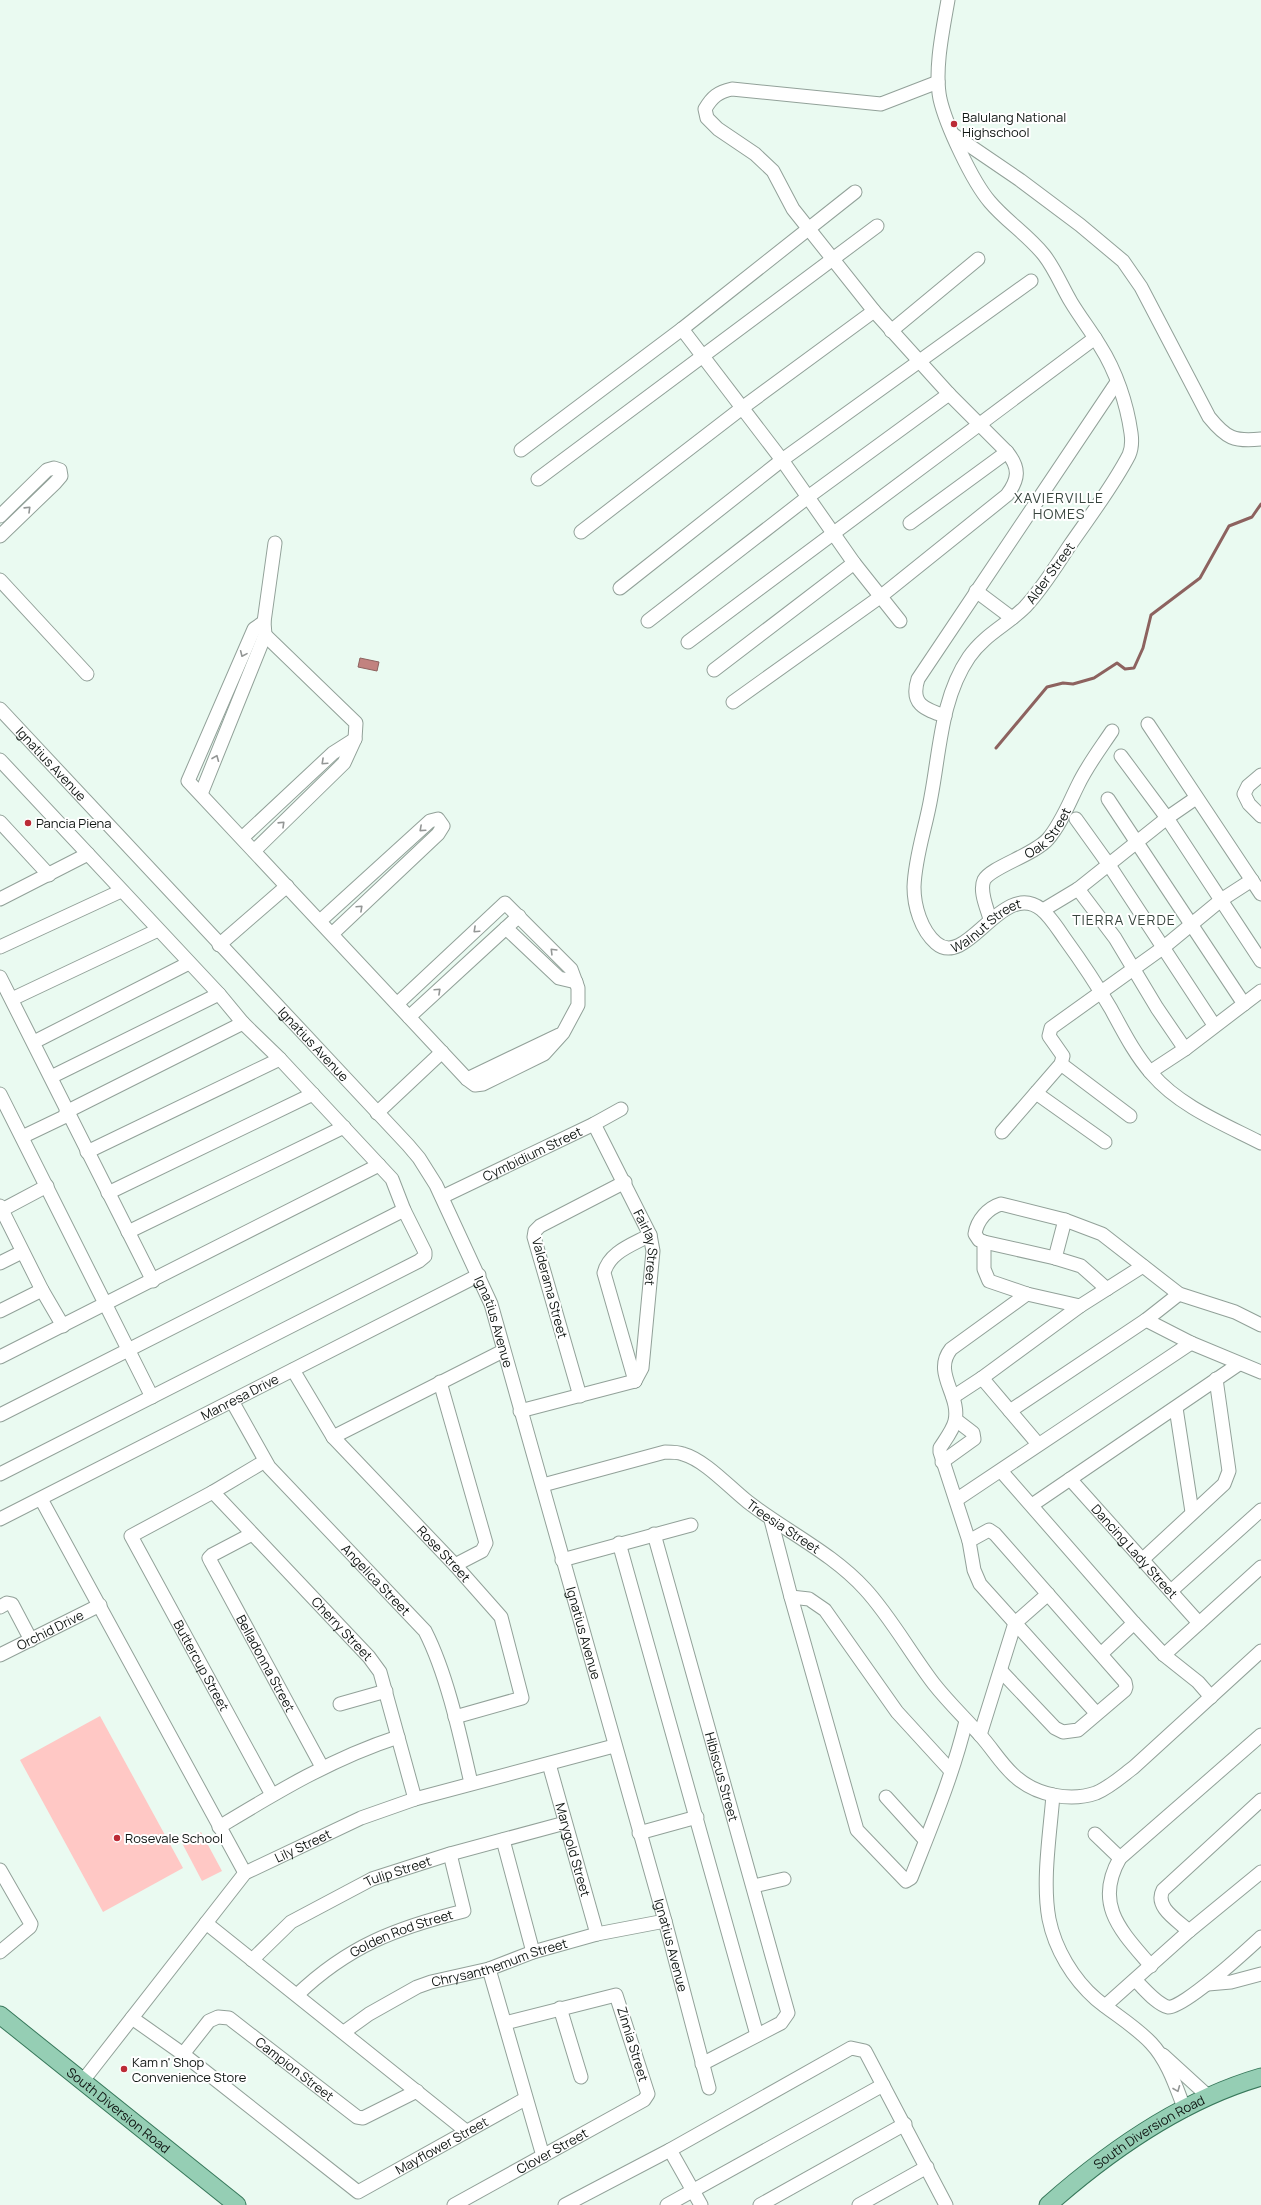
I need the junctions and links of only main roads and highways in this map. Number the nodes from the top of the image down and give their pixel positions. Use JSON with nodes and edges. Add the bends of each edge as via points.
{"nodes":[{"id":1,"x":0,"y":2015,"type":"edge"},
{"id":2,"x":1261,"y":2077,"type":"edge"},
{"id":3,"x":237,"y":2205,"type":"edge"},
{"id":4,"x":1048,"y":2205,"type":"edge"}],
"edges":[{"from":1,"to":3,"type":"main road","name":"South Diversion Road"},
{"from":2,"to":4,"type":"main road","name":"South Diversion Road","via":[[1209,2097],[1163,2121],[1101,2160]]}]}
